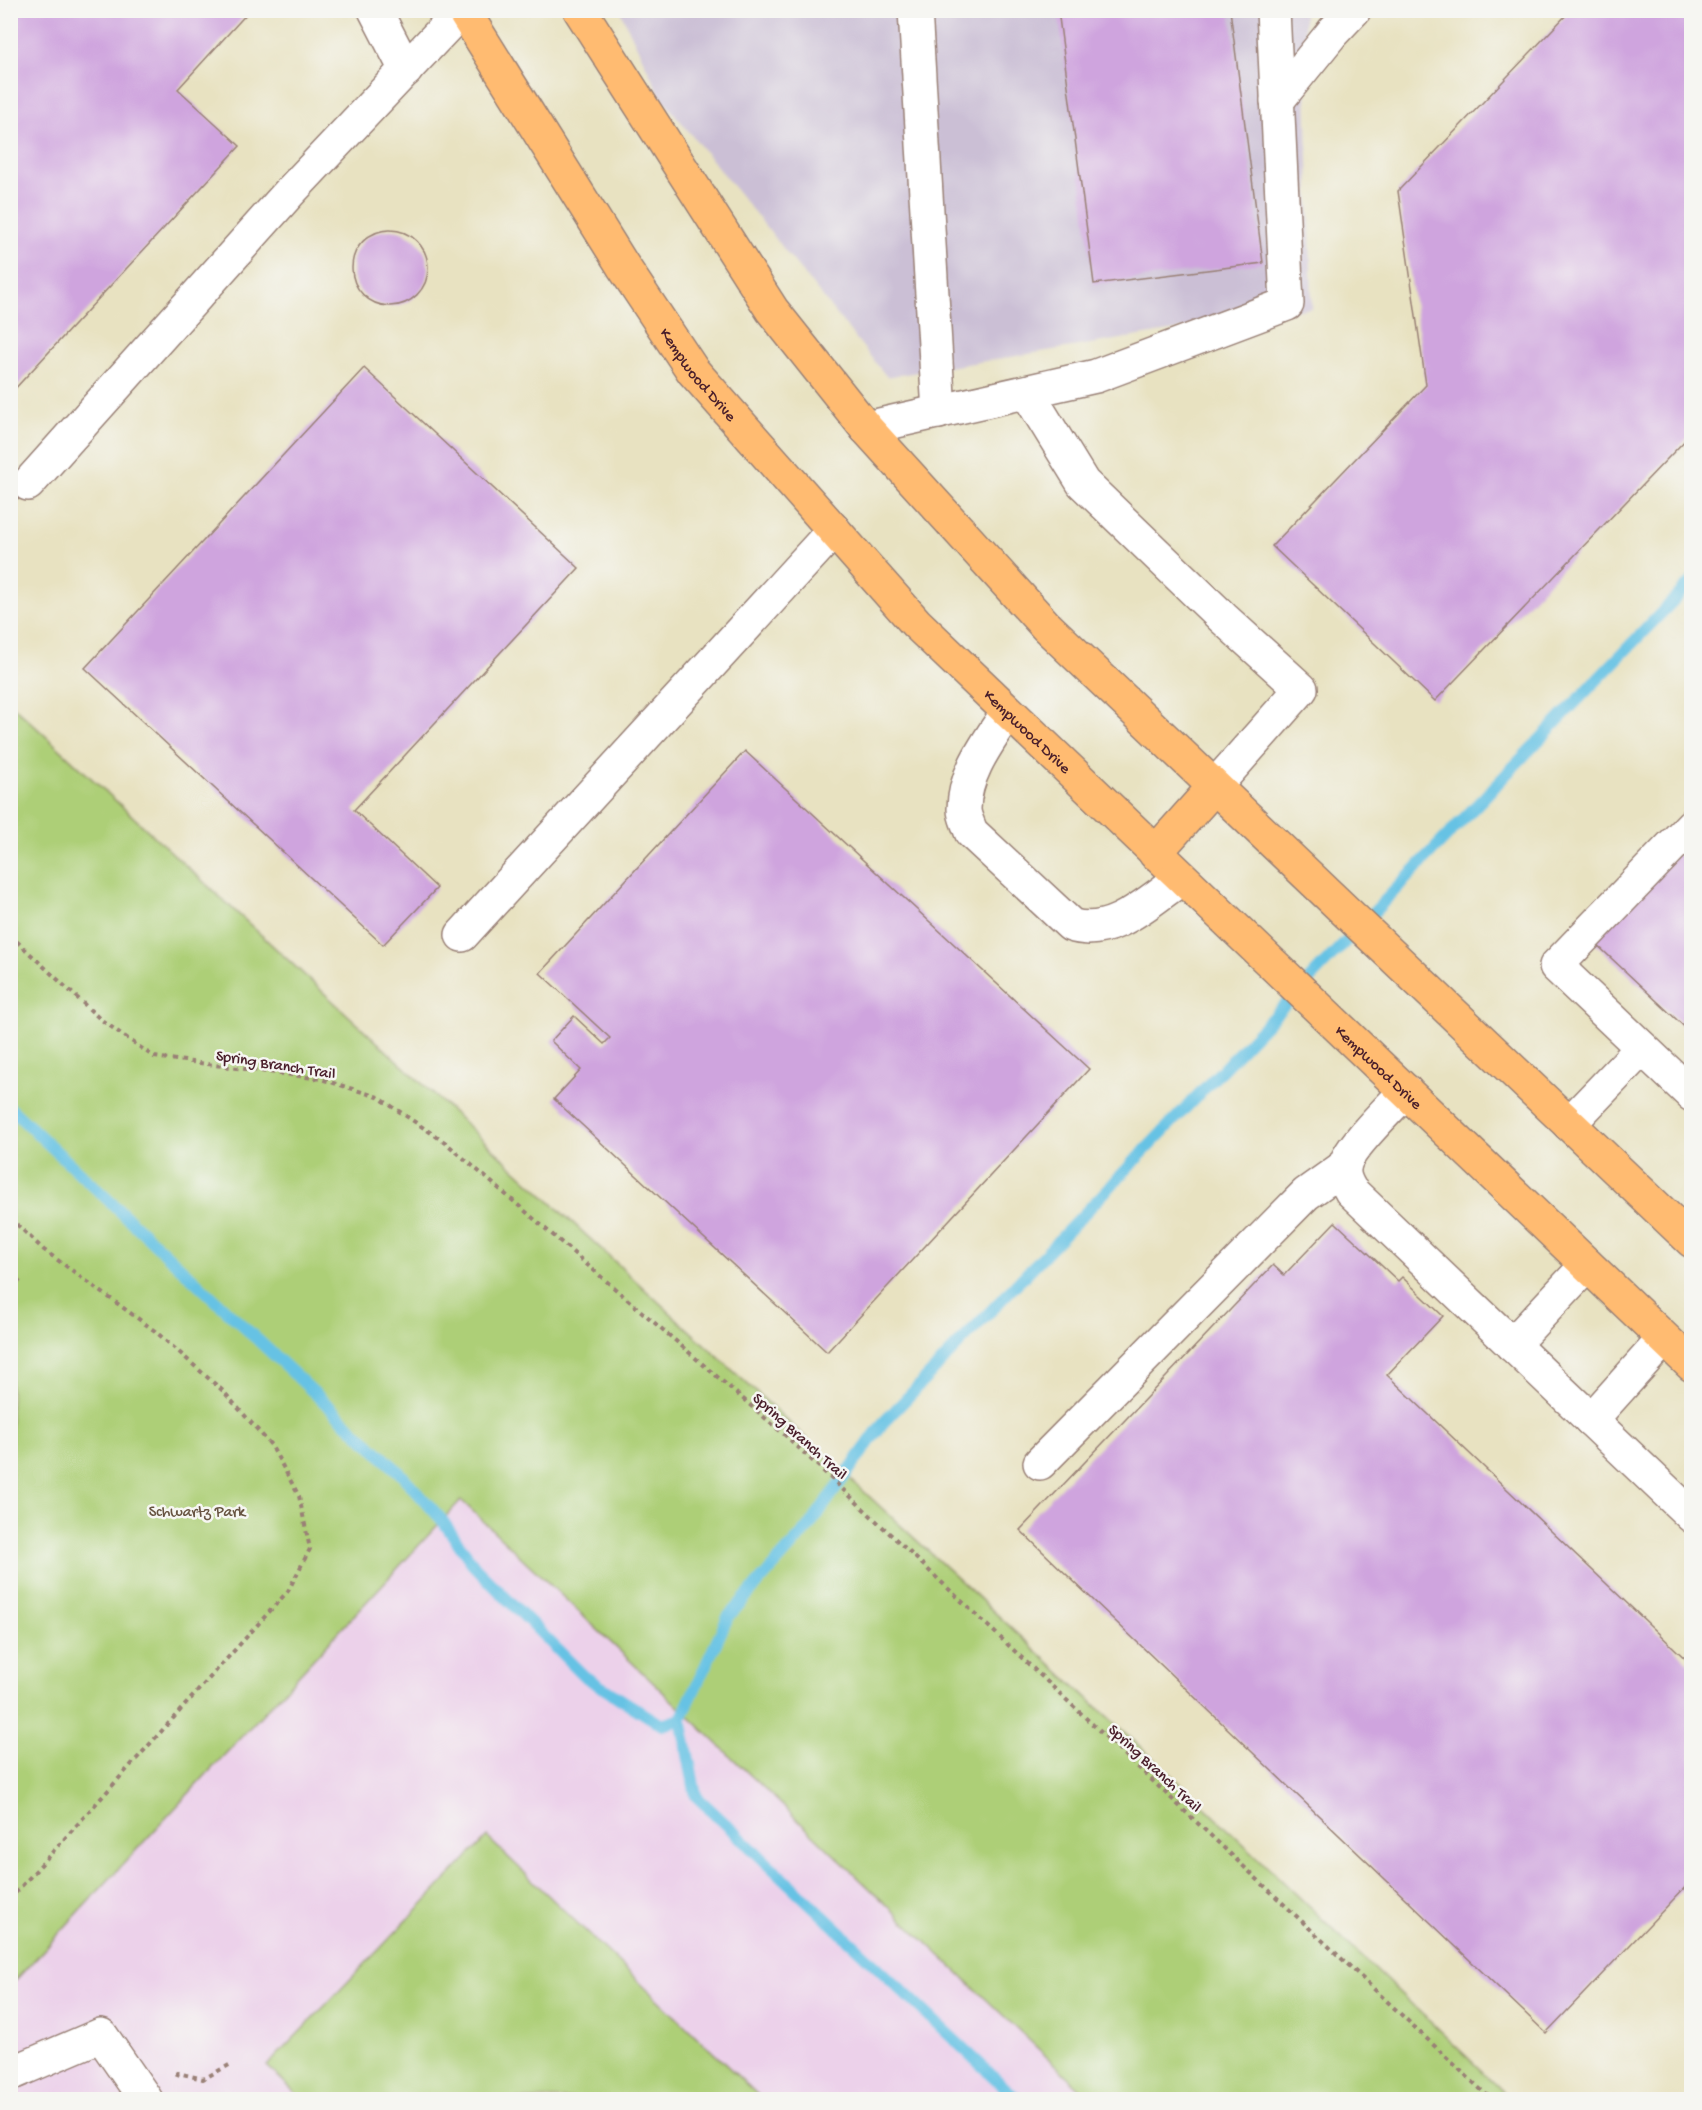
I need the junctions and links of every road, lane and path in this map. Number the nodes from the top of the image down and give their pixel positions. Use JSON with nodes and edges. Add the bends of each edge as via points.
{"nodes":[{"id":1,"x":375,"y":10,"type":"edge"},
{"id":2,"x":462,"y":10,"type":"edge"},
{"id":3,"x":580,"y":10,"type":"edge"},
{"id":4,"x":915,"y":10,"type":"edge"},
{"id":5,"x":1273,"y":10,"type":"edge"},
{"id":6,"x":1354,"y":10,"type":"edge"},
{"id":7,"x":406,"y":70,"type":"junction"},
{"id":8,"x":1277,"y":101,"type":"junction"},
{"id":9,"x":1027,"y":392,"type":"junction"},
{"id":10,"x":939,"y":412,"type":"junction"},
{"id":11,"x":866,"y":428,"type":"junction"},
{"id":12,"x":28,"y":484,"type":"dead end"},
{"id":13,"x":834,"y":530,"type":"junction"},
{"id":14,"x":1008,"y":712,"type":"junction"},
{"id":15,"x":1214,"y":787,"type":"junction"},
{"id":16,"x":1692,"y":825,"type":"edge"},
{"id":17,"x":1155,"y":853,"type":"junction"},
{"id":18,"x":1182,"y":878,"type":"junction"},
{"id":19,"x":10,"y":934,"type":"edge"},
{"id":20,"x":462,"y":935,"type":"dead end"},
{"id":21,"x":1642,"y":1048,"type":"junction"},
{"id":22,"x":1406,"y":1091,"type":"junction"},
{"id":23,"x":1692,"y":1095,"type":"edge"},
{"id":24,"x":1569,"y":1124,"type":"junction"},
{"id":25,"x":1344,"y":1167,"type":"junction"},
{"id":26,"x":10,"y":1218,"type":"edge"},
{"id":27,"x":1690,"y":1237,"type":"edge"},
{"id":28,"x":1587,"y":1265,"type":"junction"},
{"id":29,"x":10,"y":1274,"type":"edge"},
{"id":30,"x":23,"y":1285,"type":"dead end"},
{"id":31,"x":1664,"y":1339,"type":"junction"},
{"id":32,"x":1512,"y":1345,"type":"junction"},
{"id":33,"x":1692,"y":1365,"type":"edge"},
{"id":34,"x":1591,"y":1420,"type":"junction"},
{"id":35,"x":1040,"y":1463,"type":"dead end"},
{"id":36,"x":1688,"y":1504,"type":"edge"},
{"id":37,"x":10,"y":1899,"type":"edge"},
{"id":38,"x":233,"y":2063,"type":"dead end"},
{"id":39,"x":10,"y":2074,"type":"edge"},
{"id":40,"x":176,"y":2084,"type":"dead end"},
{"id":41,"x":146,"y":2100,"type":"edge"},
{"id":42,"x":1492,"y":2100,"type":"edge"}],
"edges":[{"from":1,"to":7,"type":"lane"},
{"from":2,"to":7,"type":"lane"},
{"from":2,"to":13,"type":"main road","name":"Kempwood Drive","via":[[693,371]]},
{"from":3,"to":11,"type":"main road","via":[[772,310]]},
{"from":4,"to":10,"type":"lane"},
{"from":5,"to":8,"type":"lane"},
{"from":6,"to":8,"type":"lane"},
{"from":7,"to":12,"type":"lane","via":[[289,193]]},
{"from":8,"to":9,"type":"lane","via":[[1287,304],[1096,376]]},
{"from":9,"to":10,"type":"lane"},
{"from":9,"to":15,"type":"lane","via":[[1083,483],[1301,689]]},
{"from":10,"to":11,"type":"lane"},
{"from":11,"to":15,"type":"main road","via":[[1046,626]]},
{"from":13,"to":14,"type":"main road","name":"Kempwood Drive","via":[[916,623]]},
{"from":13,"to":20,"type":"lane"},
{"from":14,"to":17,"type":"main road","name":"Kempwood Drive"},
{"from":14,"to":18,"type":"lane","via":[[978,760],[966,789],[964,812],[971,832],[1071,925],[1084,929],[1114,923]]},
{"from":15,"to":17,"type":"main road"},
{"from":15,"to":24,"type":"main road"},
{"from":16,"to":21,"type":"lane","via":[[1556,966]]},
{"from":17,"to":18,"type":"main road","name":"Kempwood Drive"},
{"from":18,"to":22,"type":"main road","name":"Kempwood Drive"},
{"from":19,"to":42,"type":"path","name":"Spring Branch Trail","via":[[100,1018],[154,1057],[321,1079],[378,1097],[446,1143],[786,1436]]},
{"from":21,"to":23,"type":"lane"},
{"from":21,"to":24,"type":"lane"},
{"from":22,"to":25,"type":"lane","via":[[1351,1152]]},
{"from":22,"to":28,"type":"main road","name":"Kempwood Drive"},
{"from":24,"to":27,"type":"main road"},
{"from":25,"to":32,"type":"lane","via":[[1351,1191]]},
{"from":25,"to":35,"type":"lane","via":[[1306,1194]]},
{"from":26,"to":37,"type":"path","via":[[45,1250],[155,1331],[223,1391],[271,1445],[299,1496],[310,1549],[288,1591]]},
{"from":28,"to":31,"type":"main road","name":"Kempwood Drive"},
{"from":28,"to":32,"type":"lane"},
{"from":29,"to":30,"type":"path"},
{"from":31,"to":33,"type":"main road","name":"Kempwood Drive"},
{"from":31,"to":34,"type":"lane"},
{"from":32,"to":34,"type":"lane"},
{"from":34,"to":36,"type":"lane"},
{"from":38,"to":40,"type":"path","via":[[203,2079],[178,2073]]},
{"from":39,"to":41,"type":"lane","via":[[101,2035]]}]}
